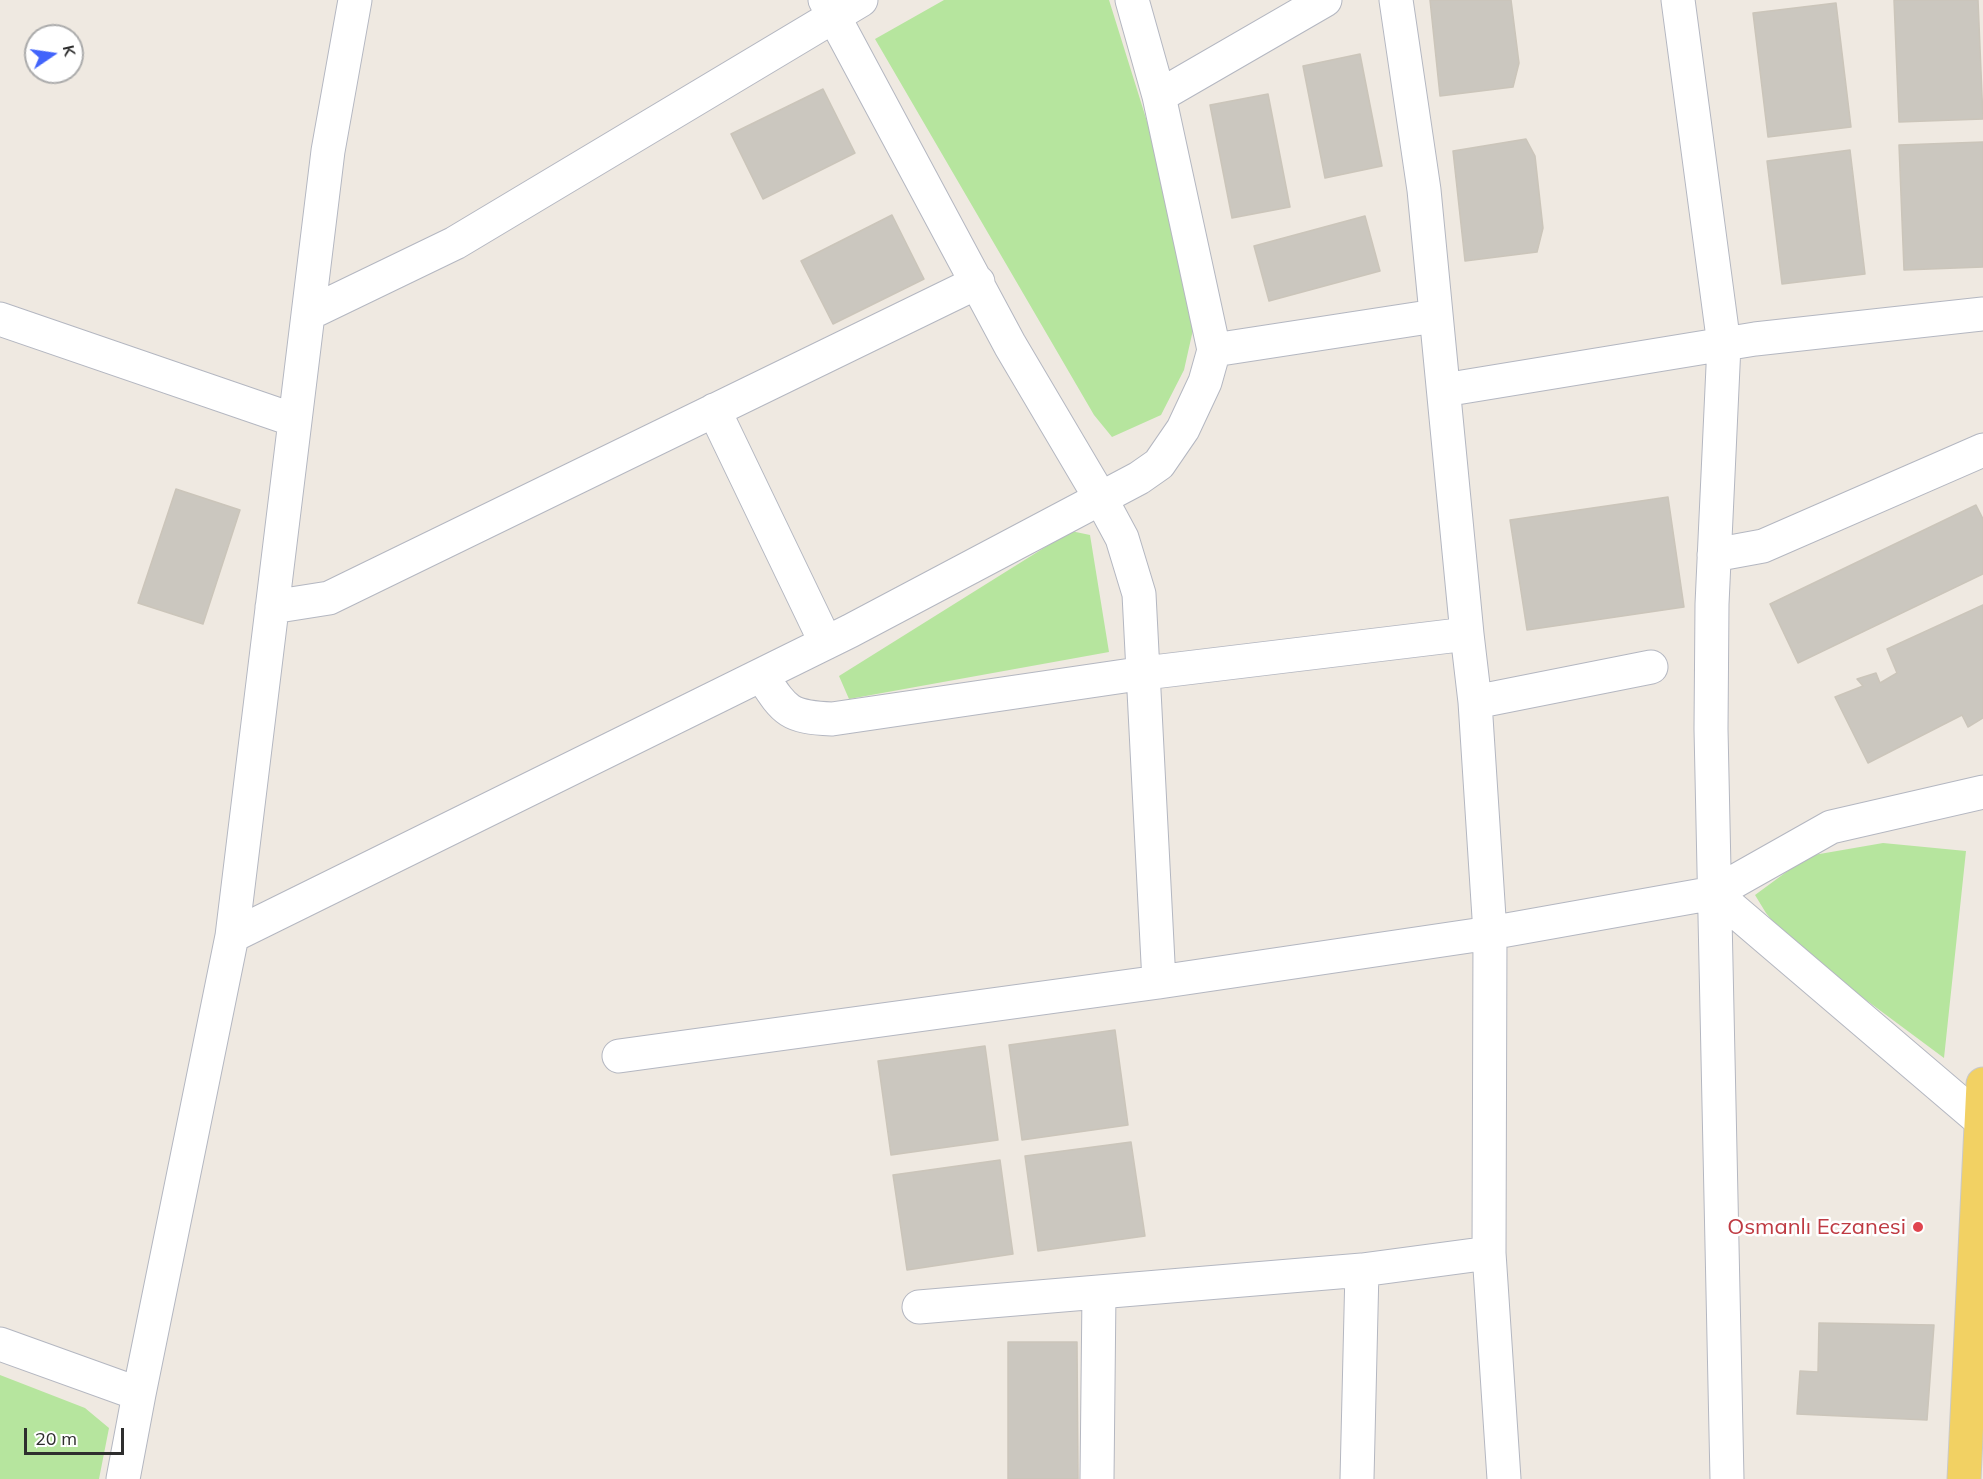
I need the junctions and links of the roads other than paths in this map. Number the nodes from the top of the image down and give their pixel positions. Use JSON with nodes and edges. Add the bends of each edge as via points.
{"nodes":[{"id":1,"x":355,"y":0,"type":"edge"},
{"id":2,"x":1132,"y":0,"type":"edge"},
{"id":3,"x":1325,"y":0,"type":"edge"},
{"id":4,"x":1396,"y":0,"type":"edge"},
{"id":5,"x":1678,"y":0,"type":"edge"},
{"id":6,"x":840,"y":5,"type":"edge"},
{"id":7,"x":1159,"y":96,"type":"junction"},
{"id":8,"x":978,"y":282,"type":"junction"},
{"id":9,"x":308,"y":314,"type":"junction"},
{"id":10,"x":1983,"y":314,"type":"edge"},
{"id":11,"x":1435,"y":316,"type":"junction"},
{"id":12,"x":0,"y":319,"type":"edge"},
{"id":13,"x":1724,"y":345,"type":"junction"},
{"id":14,"x":1214,"y":350,"type":"junction"},
{"id":15,"x":1444,"y":390,"type":"junction"},
{"id":16,"x":714,"y":410,"type":"junction"},
{"id":17,"x":294,"y":420,"type":"junction"},
{"id":18,"x":1983,"y":450,"type":"edge"},
{"id":19,"x":1101,"y":499,"type":"junction"},
{"id":20,"x":1714,"y":555,"type":"junction"},
{"id":21,"x":272,"y":607,"type":"junction"},
{"id":22,"x":1467,"y":634,"type":"junction"},
{"id":23,"x":826,"y":643,"type":"junction"},
{"id":24,"x":1651,"y":667,"type":"dead end"},
{"id":25,"x":1145,"y":673,"type":"junction"},
{"id":26,"x":762,"y":676,"type":"junction"},
{"id":27,"x":1475,"y":702,"type":"junction"},
{"id":28,"x":1983,"y":792,"type":"edge"},
{"id":29,"x":1714,"y":893,"type":"junction"},
{"id":30,"x":1490,"y":933,"type":"junction"},
{"id":31,"x":232,"y":936,"type":"junction"},
{"id":32,"x":1159,"y":982,"type":"junction"},
{"id":33,"x":619,"y":1056,"type":"dead end"},
{"id":34,"x":1983,"y":1084,"type":"edge"},
{"id":35,"x":1980,"y":1120,"type":"junction"},
{"id":36,"x":1489,"y":1253,"type":"junction"},
{"id":37,"x":1362,"y":1270,"type":"junction"},
{"id":38,"x":1099,"y":1292,"type":"junction"},
{"id":39,"x":919,"y":1307,"type":"dead end"},
{"id":40,"x":0,"y":1344,"type":"edge"},
{"id":41,"x":138,"y":1394,"type":"junction"},
{"id":42,"x":123,"y":1479,"type":"edge"},
{"id":43,"x":1097,"y":1479,"type":"edge"},
{"id":44,"x":1357,"y":1479,"type":"edge"},
{"id":45,"x":1504,"y":1479,"type":"edge"},
{"id":46,"x":1727,"y":1479,"type":"edge"},
{"id":47,"x":1964,"y":1479,"type":"edge"}],
"edges":[{"from":1,"to":9,"type":"street","via":[[328,150]]},
{"from":2,"to":7,"type":"street"},
{"from":3,"to":7,"type":"street"},
{"from":4,"to":11,"type":"street","via":[[1424,190]]},
{"from":5,"to":13,"type":"street"},
{"from":6,"to":8,"type":"street"},
{"from":6,"to":9,"type":"street","via":[[455,243]]},
{"from":7,"to":14,"type":"street"},
{"from":8,"to":16,"type":"street"},
{"from":8,"to":19,"type":"street","via":[[1010,345]]},
{"from":9,"to":17,"type":"street"},
{"from":10,"to":13,"type":"street"},
{"from":11,"to":14,"type":"street"},
{"from":11,"to":15,"type":"street"},
{"from":12,"to":17,"type":"street"},
{"from":13,"to":15,"type":"street"},
{"from":13,"to":20,"type":"street"},
{"from":14,"to":19,"type":"street","via":[[1205,382],[1183,429],[1159,464]]},
{"from":15,"to":22,"type":"street"},
{"from":16,"to":21,"type":"street","via":[[329,598]]},
{"from":16,"to":23,"type":"street"},
{"from":17,"to":21,"type":"street"},
{"from":18,"to":20,"type":"street","via":[[1763,546]]},
{"from":19,"to":23,"type":"street"},
{"from":19,"to":25,"type":"street","via":[[1122,538],[1139,594]]},
{"from":20,"to":29,"type":"street"},
{"from":21,"to":31,"type":"street"},
{"from":22,"to":25,"type":"street"},
{"from":22,"to":27,"type":"street"},
{"from":23,"to":26,"type":"street"},
{"from":24,"to":27,"type":"street"},
{"from":25,"to":26,"type":"street","via":[[832,719],[805,718],[789,711]]},
{"from":25,"to":32,"type":"street"},
{"from":26,"to":31,"type":"street"},
{"from":27,"to":30,"type":"street"},
{"from":28,"to":29,"type":"street","via":[[1831,826]]},
{"from":29,"to":30,"type":"street"},
{"from":29,"to":35,"type":"street"},
{"from":29,"to":46,"type":"street"},
{"from":30,"to":32,"type":"street"},
{"from":30,"to":36,"type":"street"},
{"from":31,"to":41,"type":"street"},
{"from":32,"to":33,"type":"street"},
{"from":34,"to":35,"type":"main road"},
{"from":35,"to":47,"type":"main road"},
{"from":36,"to":37,"type":"street"},
{"from":36,"to":45,"type":"street"},
{"from":37,"to":38,"type":"street"},
{"from":37,"to":44,"type":"street"},
{"from":38,"to":39,"type":"street"},
{"from":38,"to":43,"type":"street"},
{"from":40,"to":41,"type":"street"},
{"from":41,"to":42,"type":"street"}]}
